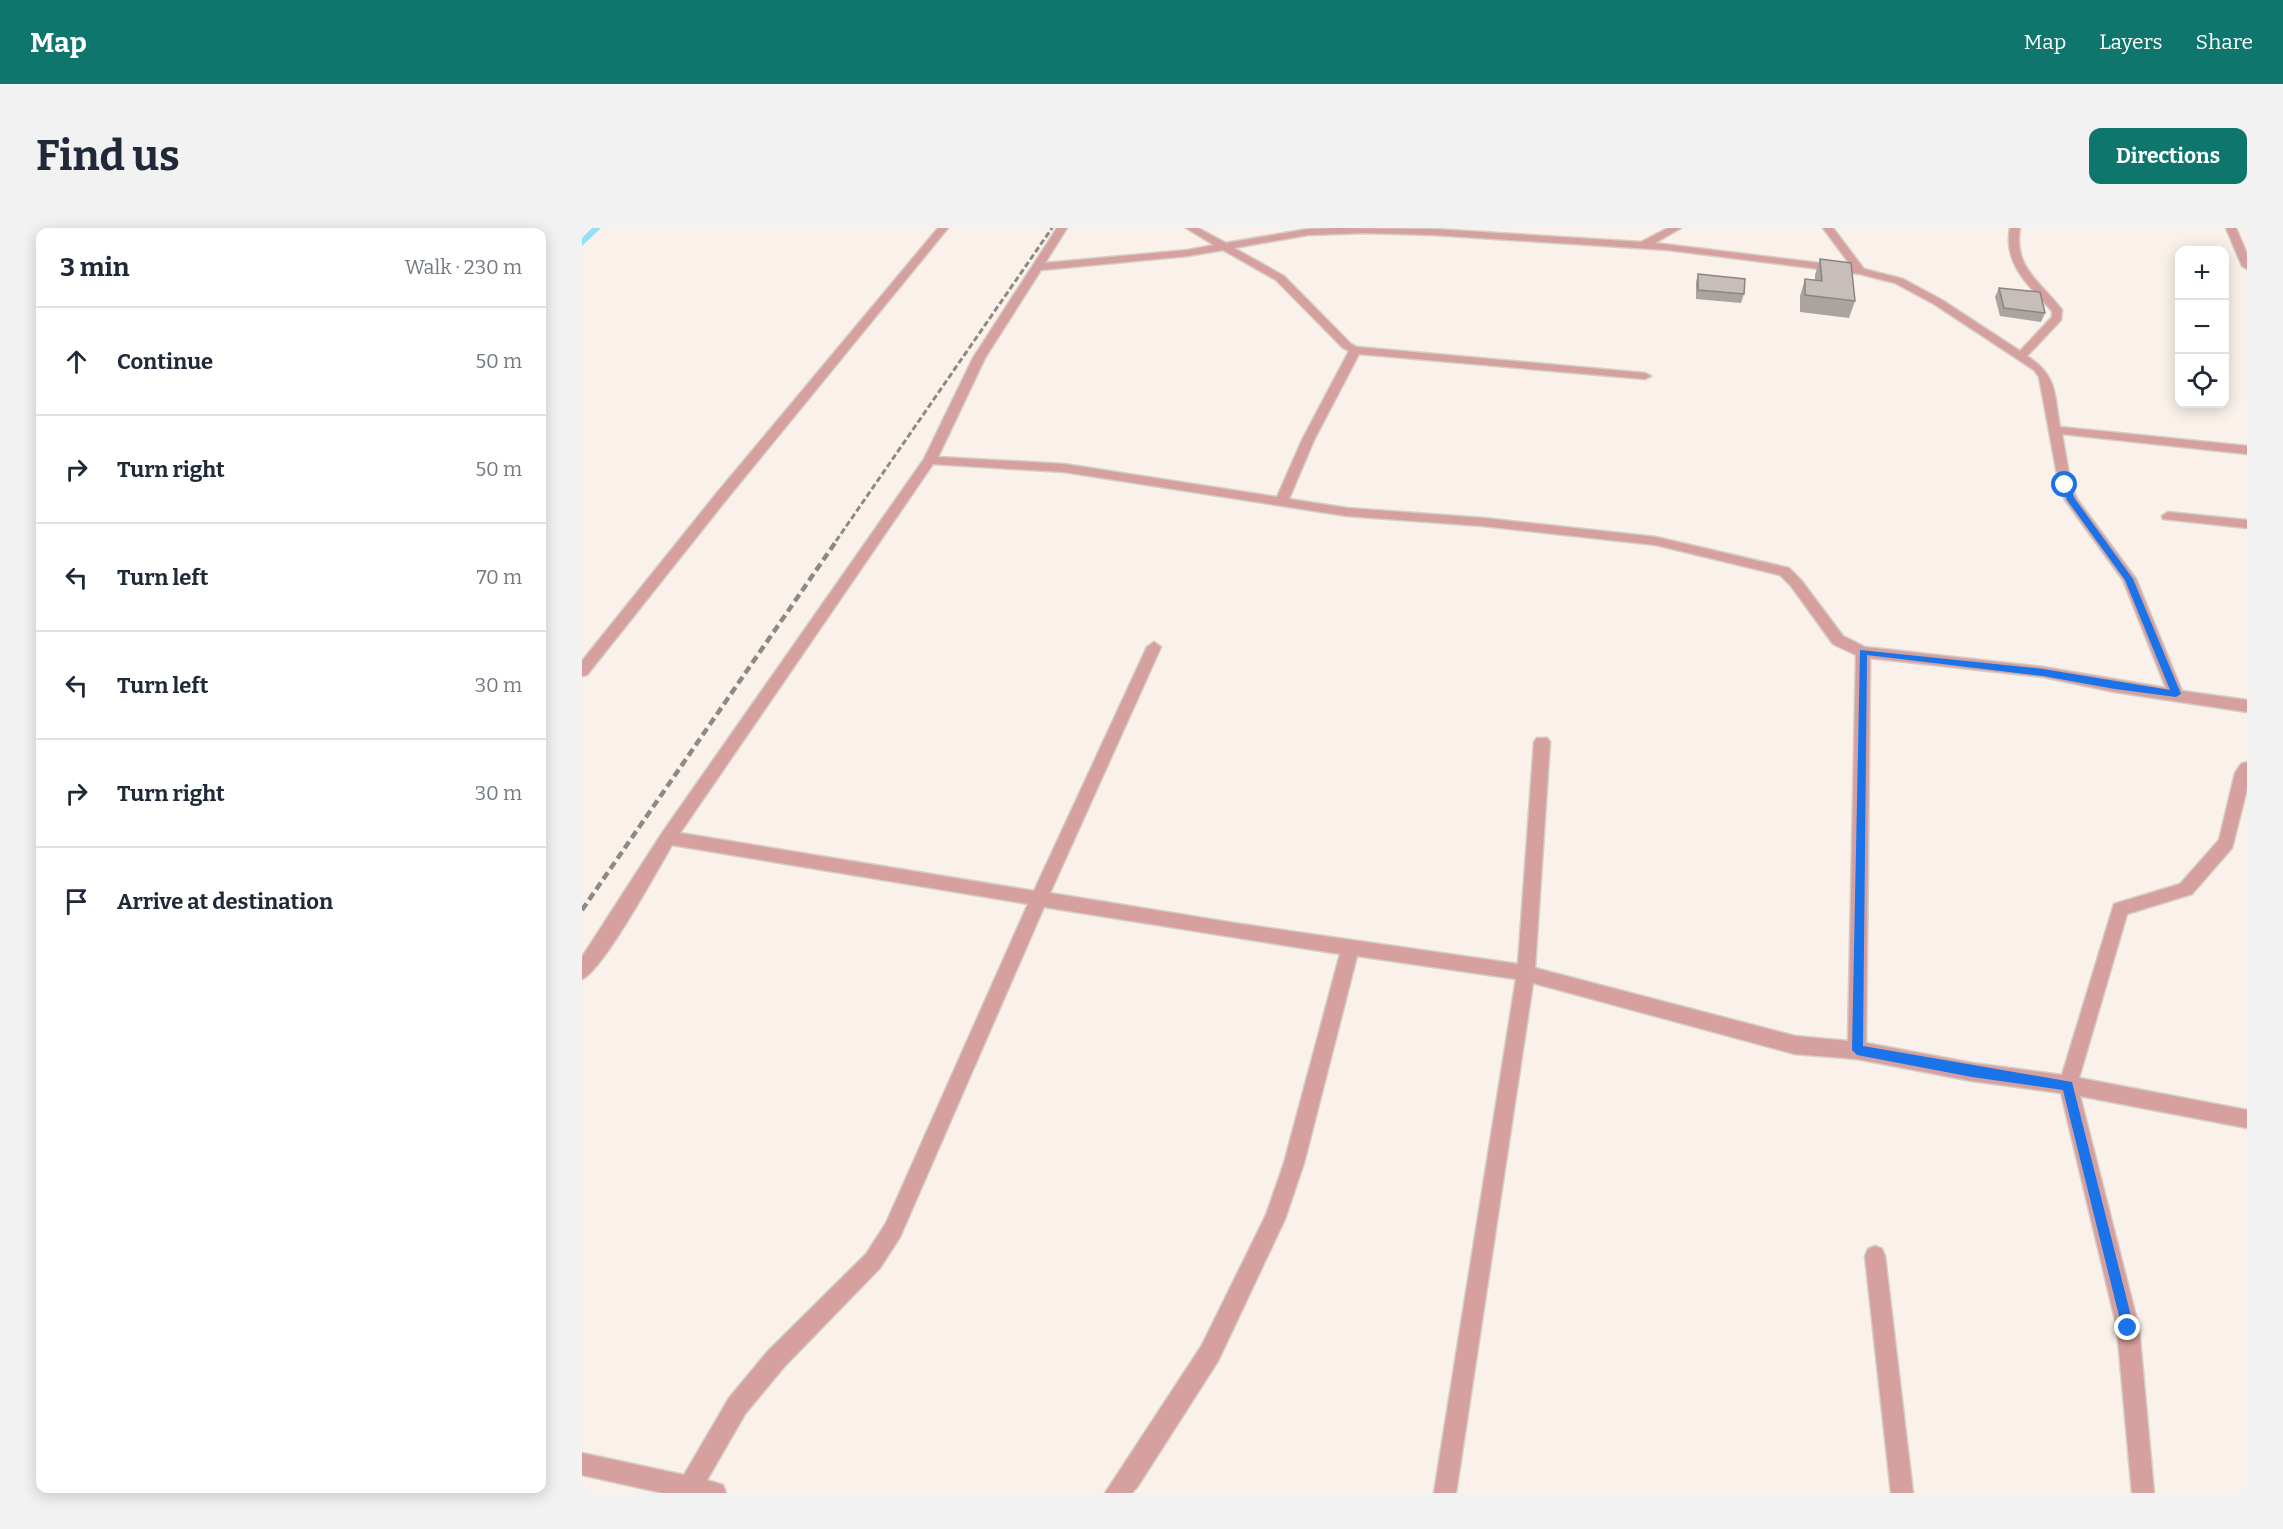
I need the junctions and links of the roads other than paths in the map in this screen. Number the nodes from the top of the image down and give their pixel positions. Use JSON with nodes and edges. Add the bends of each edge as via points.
{"nodes":[{"id":1,"x":943,"y":228,"type":"edge"},
{"id":2,"x":1062,"y":228,"type":"edge"},
{"id":3,"x":1191,"y":228,"type":"edge"},
{"id":4,"x":1676,"y":228,"type":"edge"},
{"id":5,"x":1828,"y":228,"type":"edge"},
{"id":6,"x":2015,"y":228,"type":"edge"},
{"id":7,"x":2231,"y":228,"type":"edge"},
{"id":8,"x":1642,"y":245,"type":"junction"},
{"id":9,"x":1225,"y":246,"type":"junction"},
{"id":10,"x":2247,"y":266,"type":"edge"},
{"id":11,"x":1035,"y":267,"type":"junction"},
{"id":12,"x":1860,"y":271,"type":"junction"},
{"id":13,"x":1355,"y":350,"type":"junction"},
{"id":14,"x":2020,"y":356,"type":"junction"},
{"id":15,"x":1644,"y":376,"type":"dead end"},
{"id":16,"x":2055,"y":429,"type":"junction"},
{"id":17,"x":2247,"y":450,"type":"edge"},
{"id":18,"x":930,"y":460,"type":"junction"},
{"id":19,"x":1282,"y":501,"type":"junction"},
{"id":20,"x":2168,"y":516,"type":"dead end"},
{"id":21,"x":2247,"y":524,"type":"edge"},
{"id":22,"x":1154,"y":647,"type":"dead end"},
{"id":23,"x":1863,"y":652,"type":"junction"},
{"id":24,"x":582,"y":671,"type":"edge"},
{"id":25,"x":2176,"y":694,"type":"junction"},
{"id":26,"x":2247,"y":706,"type":"edge"},
{"id":27,"x":1542,"y":742,"type":"dead end"},
{"id":28,"x":2247,"y":768,"type":"edge"},
{"id":29,"x":668,"y":838,"type":"junction"},
{"id":30,"x":1039,"y":897,"type":"junction"},
{"id":31,"x":1350,"y":948,"type":"junction"},
{"id":32,"x":582,"y":971,"type":"edge"},
{"id":33,"x":1526,"y":974,"type":"junction"},
{"id":34,"x":1857,"y":1050,"type":"junction"},
{"id":35,"x":2068,"y":1085,"type":"junction"},
{"id":36,"x":2247,"y":1119,"type":"edge"},
{"id":37,"x":1875,"y":1256,"type":"dead end"},
{"id":38,"x":582,"y":1464,"type":"edge"},
{"id":39,"x":690,"y":1487,"type":"junction"},
{"id":40,"x":715,"y":1493,"type":"edge"},
{"id":41,"x":1116,"y":1493,"type":"edge"},
{"id":42,"x":1445,"y":1493,"type":"edge"},
{"id":43,"x":1902,"y":1493,"type":"edge"},
{"id":44,"x":2143,"y":1493,"type":"edge"}],
"edges":[{"from":1,"to":24,"type":"street"},
{"from":2,"to":11,"type":"street"},
{"from":3,"to":9,"type":"street"},
{"from":4,"to":8,"type":"street"},
{"from":5,"to":12,"type":"street"},
{"from":6,"to":14,"type":"street","via":[[2015,258],[2057,310],[2057,318]]},
{"from":7,"to":10,"type":"street"},
{"from":8,"to":9,"type":"street","via":[[1365,230],[1308,232]]},
{"from":8,"to":12,"type":"street"},
{"from":9,"to":11,"type":"street"},
{"from":9,"to":13,"type":"street","via":[[1280,278]]},
{"from":11,"to":18,"type":"street","via":[[979,358]]},
{"from":12,"to":14,"type":"street","via":[[1899,281]]},
{"from":13,"to":15,"type":"street"},
{"from":13,"to":19,"type":"street","via":[[1308,440]]},
{"from":14,"to":16,"type":"street","via":[[2045,377]]},
{"from":16,"to":17,"type":"street"},
{"from":16,"to":25,"type":"street","via":[[2071,500],[2129,579]]},
{"from":18,"to":19,"type":"street","via":[[1064,468]]},
{"from":18,"to":29,"type":"street"},
{"from":19,"to":23,"type":"street","via":[[1347,513],[1506,524],[1656,541],[1784,571],[1838,640]]},
{"from":20,"to":21,"type":"street"},
{"from":22,"to":30,"type":"street"},
{"from":23,"to":25,"type":"street","via":[[2043,672]]},
{"from":23,"to":34,"type":"street"},
{"from":25,"to":26,"type":"street"},
{"from":27,"to":33,"type":"street"},
{"from":28,"to":35,"type":"street","via":[[2226,843],[2186,889],[2120,909]]},
{"from":29,"to":30,"type":"street"},
{"from":29,"to":32,"type":"street"},
{"from":30,"to":31,"type":"street"},
{"from":30,"to":39,"type":"street","via":[[893,1230],[873,1261],[776,1359],[737,1406]]},
{"from":31,"to":33,"type":"street"},
{"from":31,"to":41,"type":"street","via":[[1294,1164],[1275,1219],[1210,1353],[1130,1478]]},
{"from":33,"to":34,"type":"street","via":[[1795,1045]]},
{"from":33,"to":42,"type":"street"},
{"from":34,"to":35,"type":"street"},
{"from":35,"to":36,"type":"street"},
{"from":35,"to":44,"type":"street","via":[[2128,1328]]},
{"from":37,"to":43,"type":"street"},
{"from":38,"to":39,"type":"street"},
{"from":39,"to":40,"type":"street"}]}
